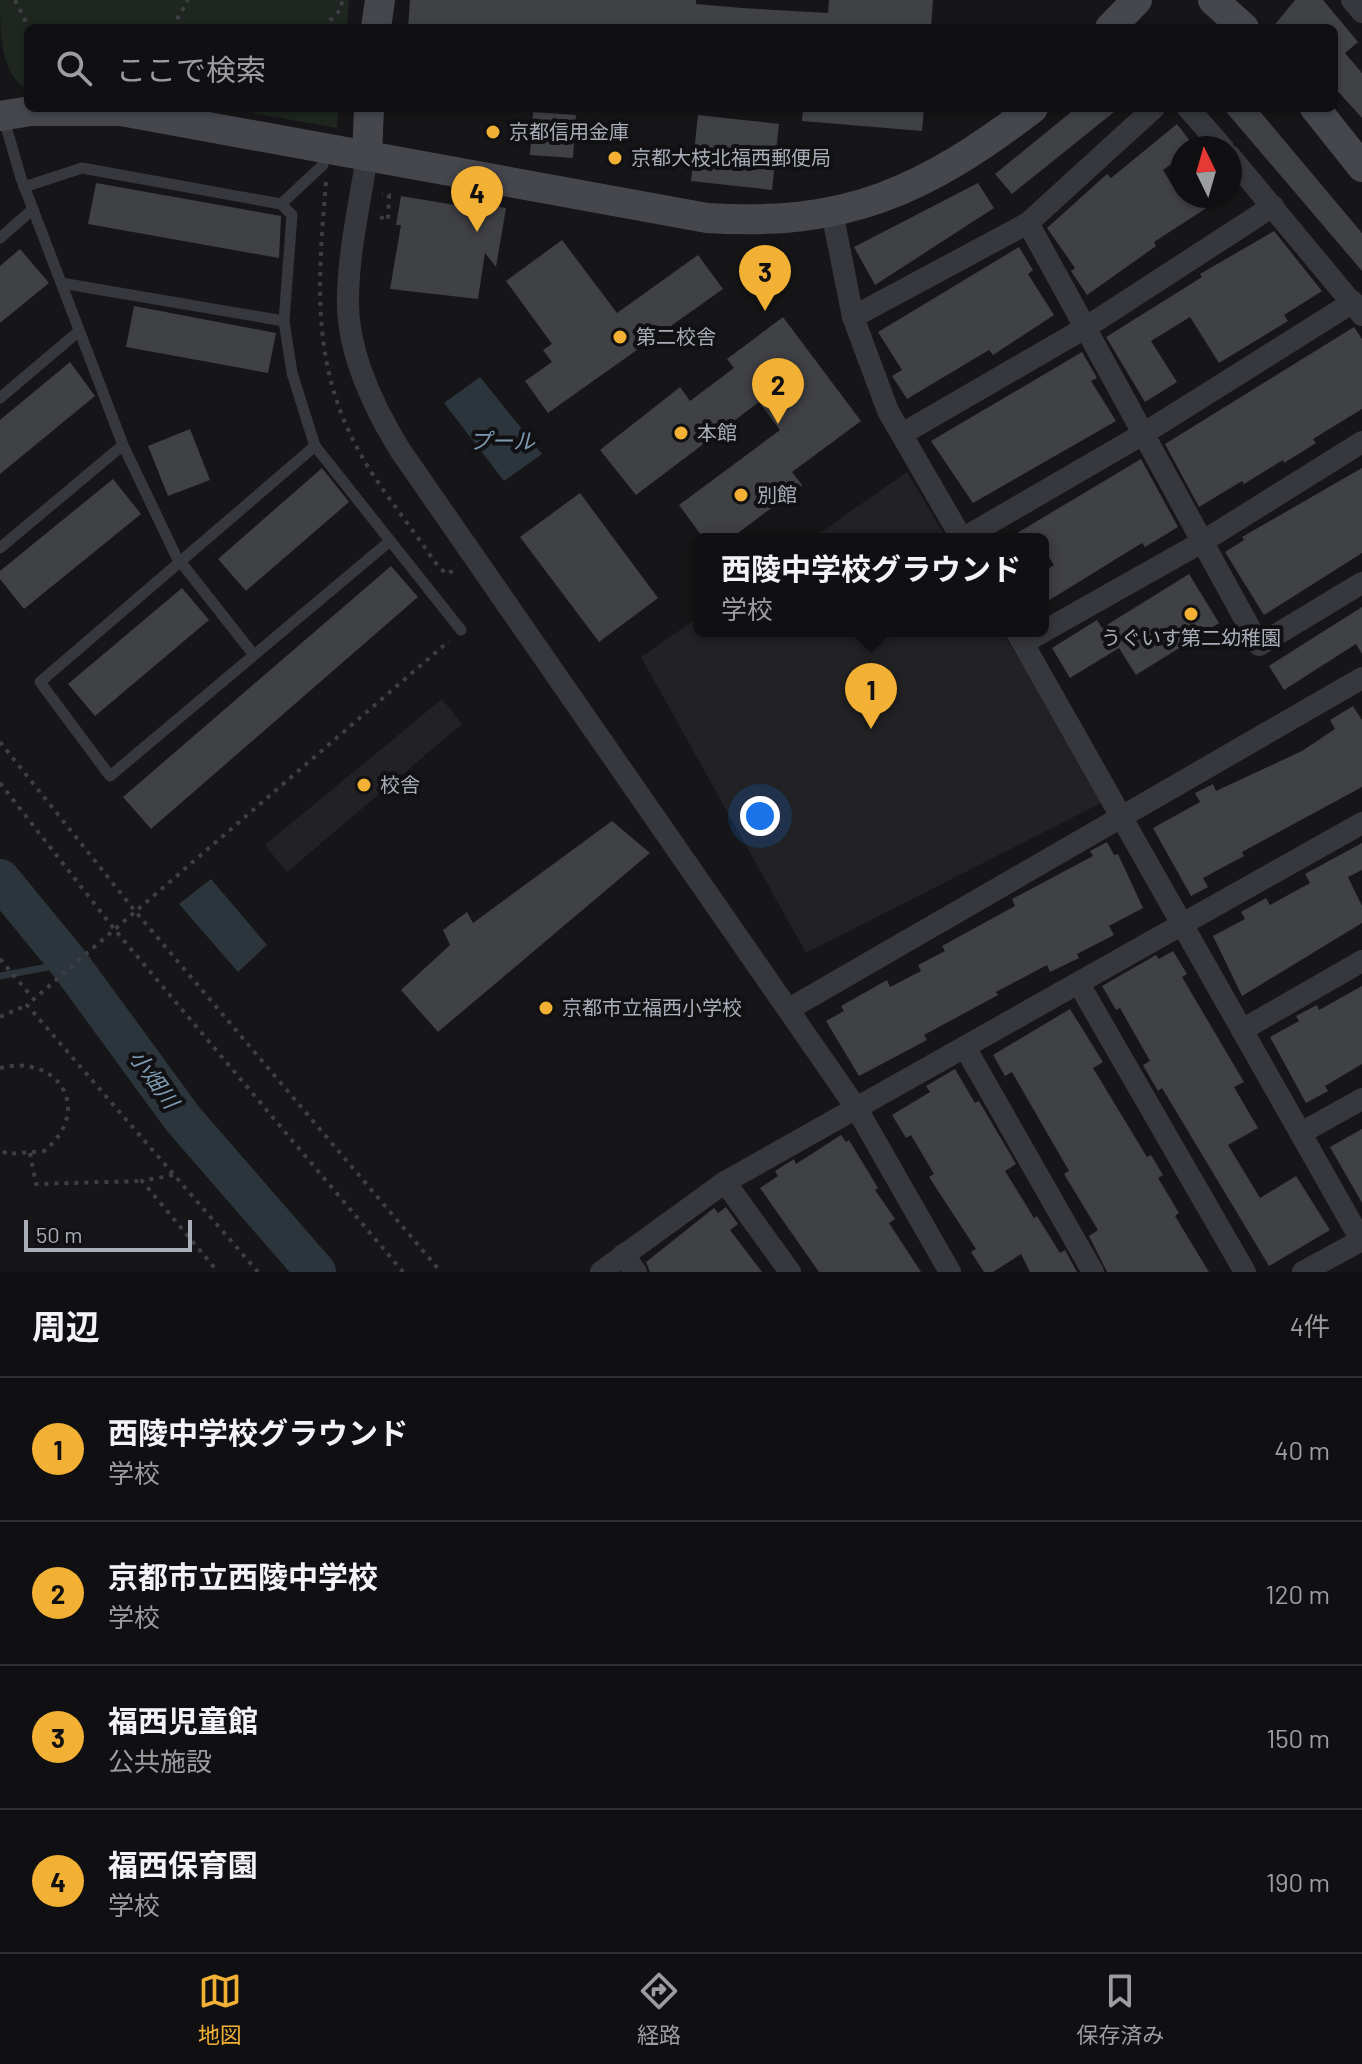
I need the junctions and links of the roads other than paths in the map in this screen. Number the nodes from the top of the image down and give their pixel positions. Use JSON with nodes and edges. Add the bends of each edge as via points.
{"nodes":[{"id":1,"x":380,"y":0,"type":"edge"},
{"id":2,"x":1137,"y":0,"type":"edge"},
{"id":3,"x":1213,"y":0,"type":"edge"},
{"id":4,"x":1352,"y":0,"type":"edge"},
{"id":5,"x":1362,"y":12,"type":"edge"},
{"id":6,"x":377,"y":24,"type":"edge"},
{"id":7,"x":1114,"y":24,"type":"edge"},
{"id":8,"x":1240,"y":24,"type":"edge"},
{"id":9,"x":1,"y":111,"type":"edge"},
{"id":10,"x":24,"y":111,"type":"edge"},
{"id":11,"x":126,"y":112,"type":"edge"},
{"id":12,"x":369,"y":112,"type":"edge"},
{"id":13,"x":1028,"y":112,"type":"edge"},
{"id":14,"x":1150,"y":112,"type":"edge"},
{"id":15,"x":1192,"y":112,"type":"edge"},
{"id":16,"x":1318,"y":112,"type":"edge"},
{"id":17,"x":1212,"y":136,"type":"edge"},
{"id":18,"x":367,"y":156,"type":"junction"},
{"id":19,"x":323,"y":165,"type":"dead end"},
{"id":20,"x":1362,"y":167,"type":"edge"},
{"id":21,"x":1242,"y":170,"type":"edge"},
{"id":22,"x":24,"y":187,"type":"junction"},
{"id":23,"x":281,"y":204,"type":"junction"},
{"id":24,"x":1273,"y":206,"type":"junction"},
{"id":25,"x":33,"y":209,"type":"junction"},
{"id":26,"x":832,"y":212,"type":"junction"},
{"id":27,"x":1028,"y":223,"type":"junction"},
{"id":28,"x":0,"y":238,"type":"edge"},
{"id":29,"x":61,"y":283,"type":"junction"},
{"id":30,"x":1357,"y":308,"type":"edge"},
{"id":31,"x":853,"y":317,"type":"junction"},
{"id":32,"x":284,"y":321,"type":"junction"},
{"id":33,"x":1085,"y":328,"type":"junction"},
{"id":34,"x":79,"y":331,"type":"junction"},
{"id":35,"x":0,"y":398,"type":"edge"},
{"id":36,"x":902,"y":434,"type":"junction"},
{"id":37,"x":1143,"y":434,"type":"junction"},
{"id":38,"x":1362,"y":442,"type":"edge"},
{"id":39,"x":123,"y":445,"type":"junction"},
{"id":40,"x":315,"y":446,"type":"junction"},
{"id":41,"x":959,"y":533,"type":"edge"},
{"id":42,"x":972,"y":533,"type":"edge"},
{"id":43,"x":390,"y":541,"type":"junction"},
{"id":44,"x":1202,"y":542,"type":"junction"},
{"id":45,"x":0,"y":548,"type":"edge"},
{"id":46,"x":179,"y":561,"type":"junction"},
{"id":47,"x":1362,"y":583,"type":"edge"},
{"id":48,"x":1049,"y":621,"type":"edge"},
{"id":49,"x":461,"y":630,"type":"road end"},
{"id":50,"x":1019,"y":637,"type":"edge"},
{"id":51,"x":254,"y":655,"type":"junction"},
{"id":52,"x":1362,"y":678,"type":"edge"},
{"id":53,"x":1123,"y":816,"type":"junction"},
{"id":54,"x":1362,"y":823,"type":"edge"},
{"id":55,"x":1182,"y":926,"type":"junction"},
{"id":56,"x":1362,"y":961,"type":"edge"},
{"id":57,"x":1079,"y":984,"type":"junction"},
{"id":58,"x":789,"y":1009,"type":"junction"},
{"id":59,"x":1242,"y":1030,"type":"junction"},
{"id":60,"x":966,"y":1049,"type":"junction"},
{"id":61,"x":1362,"y":1099,"type":"edge"},
{"id":62,"x":857,"y":1109,"type":"junction"},
{"id":63,"x":1301,"y":1133,"type":"junction"},
{"id":64,"x":725,"y":1182,"type":"junction"},
{"id":65,"x":1362,"y":1240,"type":"edge"},
{"id":66,"x":630,"y":1264,"type":"edge"},
{"id":67,"x":601,"y":1272,"type":"edge"},
{"id":68,"x":790,"y":1272,"type":"edge"},
{"id":69,"x":950,"y":1272,"type":"edge"},
{"id":70,"x":1093,"y":1272,"type":"edge"},
{"id":71,"x":1245,"y":1272,"type":"edge"},
{"id":72,"x":1303,"y":1272,"type":"edge"}],
"edges":[{"from":1,"to":6,"type":"street"},
{"from":2,"to":7,"type":"street"},
{"from":3,"to":8,"type":"street"},
{"from":4,"to":5,"type":"street"},
{"from":9,"to":10,"type":"street"},
{"from":9,"to":22,"type":"lane"},
{"from":11,"to":18,"type":"street"},
{"from":12,"to":18,"type":"street"},
{"from":13,"to":26,"type":"street","via":[[972,155],[892,196]]},
{"from":14,"to":27,"type":"street"},
{"from":15,"to":17,"type":"street"},
{"from":16,"to":20,"type":"street"},
{"from":18,"to":26,"type":"street","via":[[707,218],[752,221]]},
{"from":18,"to":58,"type":"street","via":[[347,298],[355,349],[377,412]]},
{"from":19,"to":23,"type":"lane"},
{"from":21,"to":24,"type":"street"},
{"from":22,"to":23,"type":"lane","via":[[82,168]]},
{"from":22,"to":25,"type":"lane"},
{"from":23,"to":32,"type":"lane","via":[[292,215]]},
{"from":24,"to":30,"type":"street"},
{"from":24,"to":33,"type":"street"},
{"from":25,"to":28,"type":"lane"},
{"from":25,"to":29,"type":"lane"},
{"from":26,"to":31,"type":"street"},
{"from":27,"to":31,"type":"street"},
{"from":27,"to":33,"type":"street"},
{"from":29,"to":32,"type":"lane"},
{"from":29,"to":34,"type":"lane"},
{"from":30,"to":37,"type":"street"},
{"from":31,"to":36,"type":"street","via":[[888,411]]},
{"from":32,"to":40,"type":"lane","via":[[292,373]]},
{"from":33,"to":36,"type":"street"},
{"from":33,"to":37,"type":"street"},
{"from":34,"to":35,"type":"lane"},
{"from":34,"to":39,"type":"lane"},
{"from":36,"to":41,"type":"street"},
{"from":37,"to":42,"type":"street"},
{"from":37,"to":44,"type":"street"},
{"from":38,"to":44,"type":"street"},
{"from":39,"to":45,"type":"lane"},
{"from":39,"to":46,"type":"lane"},
{"from":40,"to":43,"type":"lane"},
{"from":40,"to":46,"type":"lane"},
{"from":43,"to":49,"type":"lane"},
{"from":43,"to":51,"type":"lane"},
{"from":44,"to":47,"type":"street","via":[[1259,645]]},
{"from":44,"to":48,"type":"street"},
{"from":46,"to":51,"type":"lane"},
{"from":46,"to":51,"type":"lane","via":[[40,682],[110,776]]},
{"from":50,"to":53,"type":"street"},
{"from":52,"to":53,"type":"street"},
{"from":53,"to":55,"type":"street"},
{"from":53,"to":58,"type":"street"},
{"from":54,"to":55,"type":"street"},
{"from":55,"to":57,"type":"street"},
{"from":55,"to":59,"type":"street"},
{"from":56,"to":59,"type":"street"},
{"from":57,"to":60,"type":"street"},
{"from":57,"to":71,"type":"street"},
{"from":58,"to":62,"type":"street"},
{"from":59,"to":63,"type":"street"},
{"from":60,"to":62,"type":"street"},
{"from":60,"to":70,"type":"street"},
{"from":61,"to":63,"type":"street"},
{"from":62,"to":64,"type":"street"},
{"from":62,"to":69,"type":"street"},
{"from":63,"to":65,"type":"street"},
{"from":64,"to":66,"type":"street"},
{"from":64,"to":68,"type":"street"},
{"from":65,"to":72,"type":"street"},
{"from":66,"to":67,"type":"street"}]}
